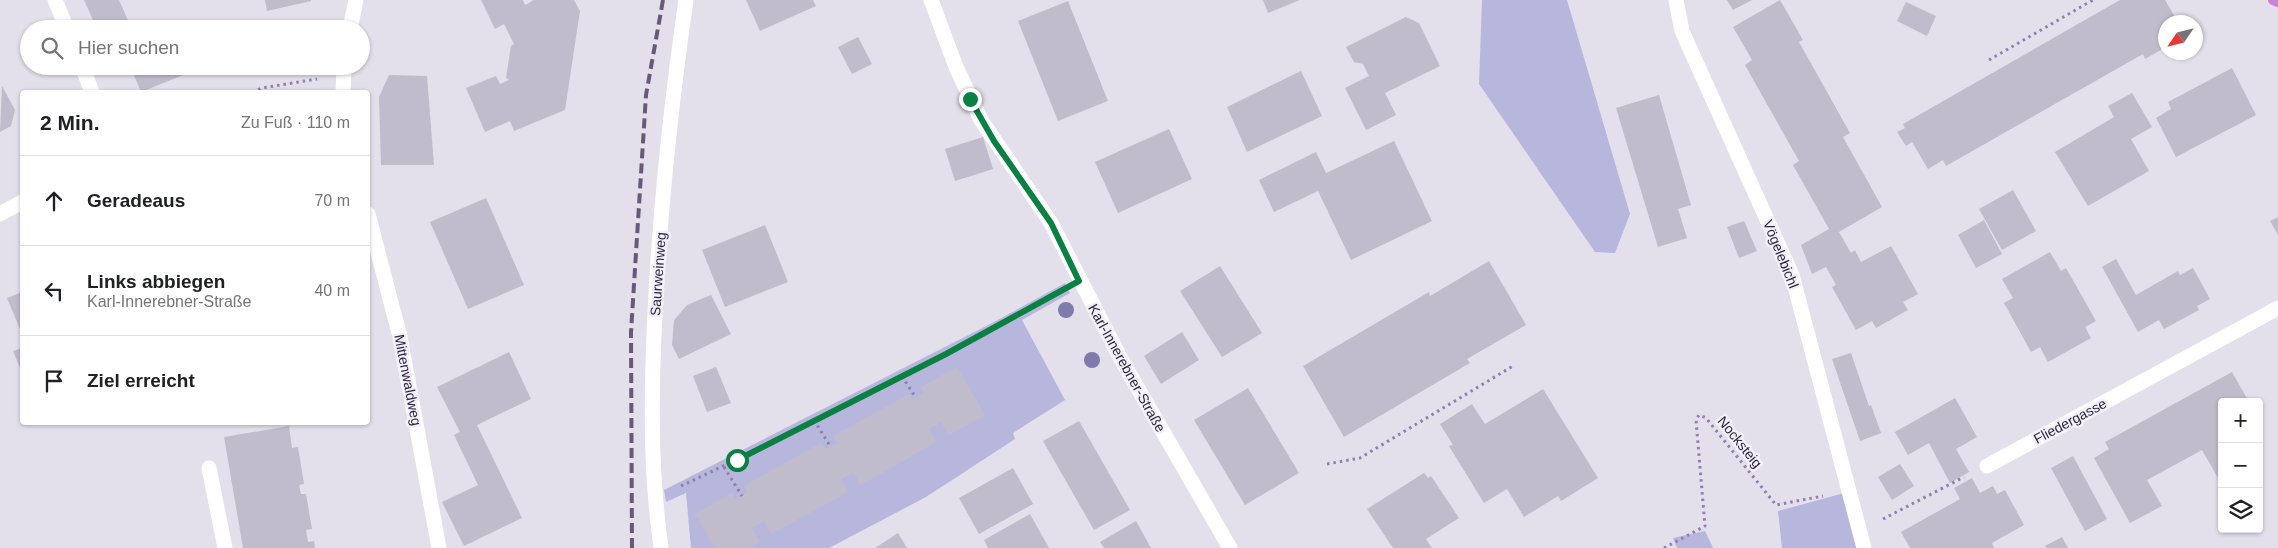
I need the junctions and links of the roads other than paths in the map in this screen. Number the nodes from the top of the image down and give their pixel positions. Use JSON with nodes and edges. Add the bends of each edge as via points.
{"nodes":[{"id":1,"x":55,"y":0,"type":"edge"},
{"id":2,"x":356,"y":0,"type":"edge"},
{"id":3,"x":686,"y":0,"type":"edge"},
{"id":4,"x":932,"y":0,"type":"edge"},
{"id":5,"x":1676,"y":0,"type":"edge"},
{"id":6,"x":63,"y":20,"type":"edge"},
{"id":7,"x":352,"y":20,"type":"edge"},
{"id":8,"x":85,"y":75,"type":"edge"},
{"id":9,"x":343,"y":75,"type":"edge"},
{"id":10,"x":91,"y":90,"type":"edge"},
{"id":11,"x":343,"y":90,"type":"edge"},
{"id":12,"x":20,"y":203,"type":"edge"},
{"id":13,"x":0,"y":214,"type":"edge"},
{"id":14,"x":370,"y":222,"type":"edge"},
{"id":15,"x":2278,"y":308,"type":"edge"},
{"id":16,"x":1987,"y":466,"type":"road end"},
{"id":17,"x":210,"y":468,"type":"dead end"},
{"id":18,"x":225,"y":548,"type":"edge"},
{"id":19,"x":439,"y":548,"type":"edge"},
{"id":20,"x":661,"y":548,"type":"edge"},
{"id":21,"x":1230,"y":548,"type":"edge"},
{"id":22,"x":1864,"y":548,"type":"edge"}],
"edges":[{"from":1,"to":6,"type":"street"},
{"from":2,"to":7,"type":"street"},
{"from":3,"to":20,"type":"street","name":"Saurweinweg","via":[[669,128],[652,372],[651,448]]},
{"from":4,"to":21,"type":"street","name":"Karl-Innerebner-Straße","via":[[970,99],[994,141],[1051,223],[1121,359]]},
{"from":5,"to":22,"type":"street","name":"Vögelebichl","via":[[1682,31],[1792,275]]},
{"from":8,"to":10,"type":"street"},
{"from":9,"to":11,"type":"street"},
{"from":12,"to":13,"type":"street"},
{"from":14,"to":19,"type":"street","name":"Mittenwaldweg","via":[[400,337]]},
{"from":15,"to":16,"type":"street","name":"Fliedergasse"},
{"from":17,"to":18,"type":"street"}]}
